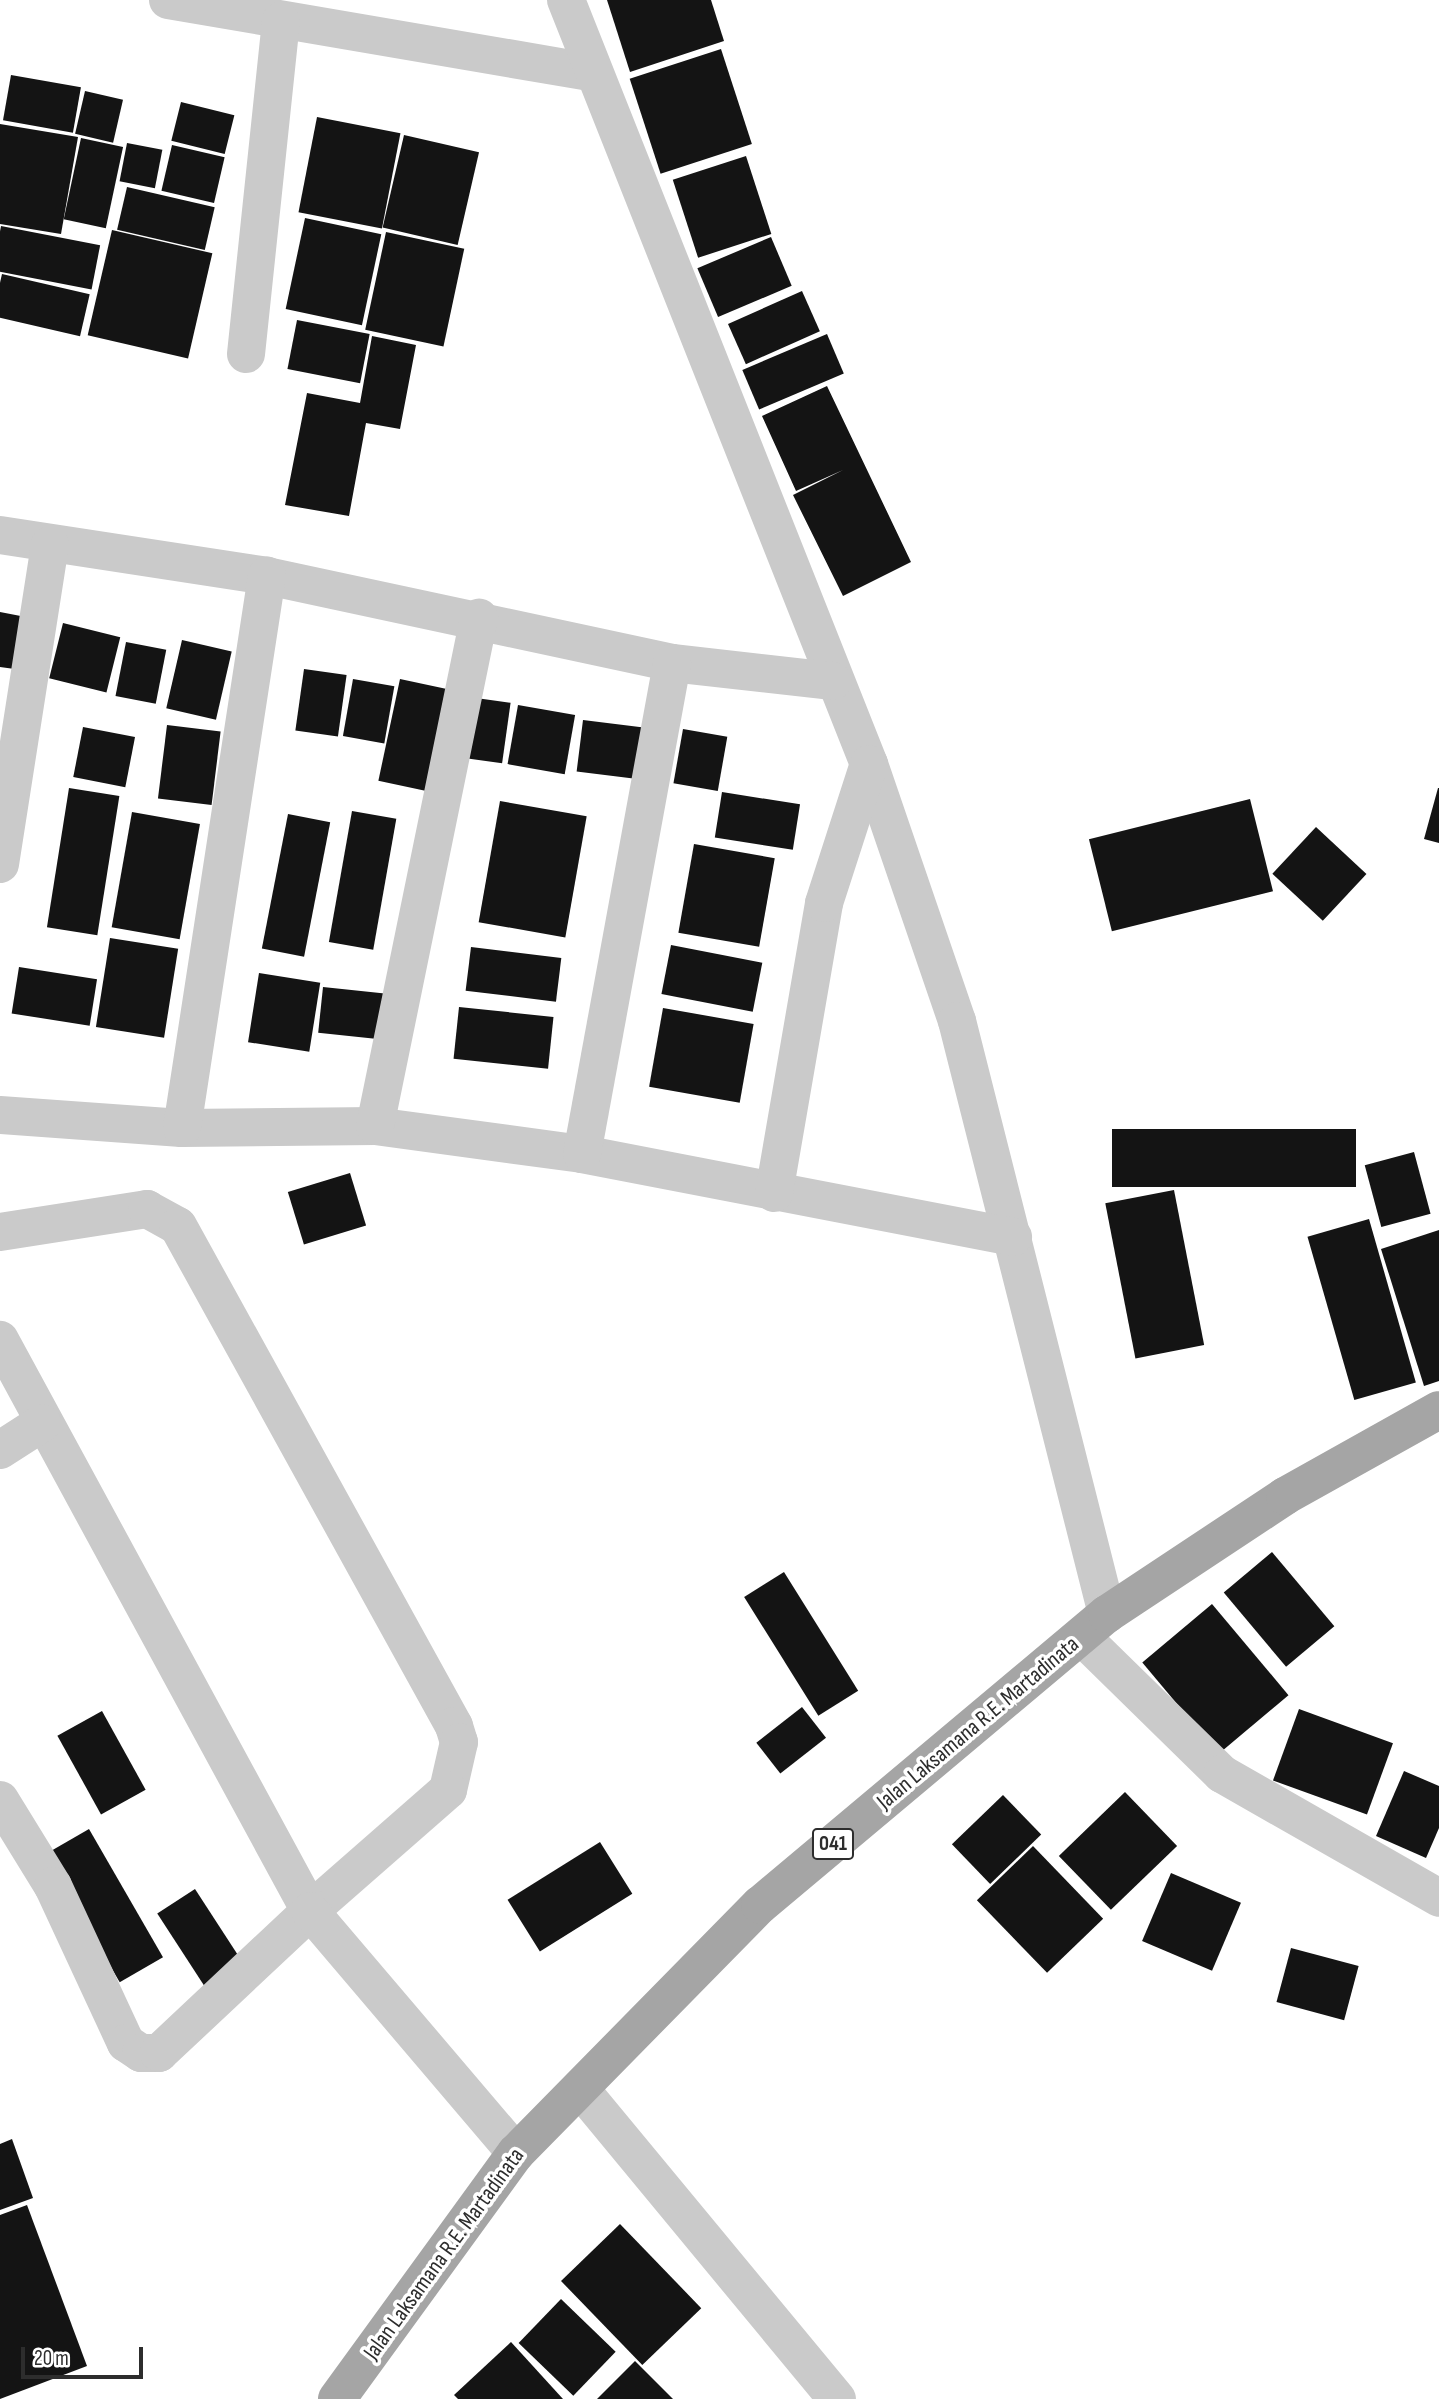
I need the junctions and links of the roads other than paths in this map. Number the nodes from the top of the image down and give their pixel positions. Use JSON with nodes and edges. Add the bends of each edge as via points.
{"nodes":[{"id":1,"x":168,"y":0,"type":"edge"},
{"id":2,"x":566,"y":0,"type":"edge"},
{"id":3,"x":281,"y":21,"type":"junction"},
{"id":4,"x":590,"y":72,"type":"junction"},
{"id":5,"x":246,"y":354,"type":"dead end"},
{"id":6,"x":0,"y":535,"type":"edge"},
{"id":7,"x":50,"y":545,"type":"junction"},
{"id":8,"x":267,"y":576,"type":"junction"},
{"id":9,"x":480,"y":618,"type":"junction"},
{"id":10,"x":672,"y":663,"type":"junction"},
{"id":11,"x":833,"y":681,"type":"junction"},
{"id":12,"x":869,"y":764,"type":"junction"},
{"id":13,"x":0,"y":864,"type":"edge"},
{"id":14,"x":0,"y":1115,"type":"edge"},
{"id":15,"x":374,"y":1126,"type":"junction"},
{"id":16,"x":182,"y":1128,"type":"junction"},
{"id":17,"x":582,"y":1154,"type":"junction"},
{"id":18,"x":774,"y":1193,"type":"junction"},
{"id":19,"x":0,"y":1232,"type":"edge"},
{"id":20,"x":1013,"y":1237,"type":"junction"},
{"id":21,"x":0,"y":1340,"type":"edge"},
{"id":22,"x":1439,"y":1410,"type":"edge"},
{"id":23,"x":42,"y":1423,"type":"junction"},
{"id":24,"x":0,"y":1450,"type":"edge"},
{"id":25,"x":1095,"y":1626,"type":"junction"},
{"id":26,"x":0,"y":1800,"type":"edge"},
{"id":27,"x":1439,"y":1898,"type":"edge"},
{"id":28,"x":310,"y":1911,"type":"junction"},
{"id":29,"x":582,"y":2091,"type":"junction"},
{"id":30,"x":516,"y":2153,"type":"junction"},
{"id":31,"x":344,"y":2396,"type":"edge"},
{"id":32,"x":837,"y":2399,"type":"edge"}],
"edges":[{"from":1,"to":3,"type":"street"},
{"from":2,"to":4,"type":"street"},
{"from":3,"to":4,"type":"street"},
{"from":3,"to":5,"type":"street"},
{"from":4,"to":11,"type":"street"},
{"from":6,"to":7,"type":"street"},
{"from":7,"to":8,"type":"street"},
{"from":7,"to":13,"type":"street"},
{"from":8,"to":9,"type":"street"},
{"from":8,"to":16,"type":"street"},
{"from":9,"to":10,"type":"street"},
{"from":9,"to":15,"type":"street"},
{"from":10,"to":11,"type":"street"},
{"from":10,"to":17,"type":"street"},
{"from":11,"to":12,"type":"street"},
{"from":12,"to":18,"type":"street","via":[[824,902]]},
{"from":12,"to":20,"type":"street","via":[[957,1021]]},
{"from":14,"to":16,"type":"street"},
{"from":15,"to":16,"type":"street"},
{"from":15,"to":17,"type":"street"},
{"from":17,"to":18,"type":"street"},
{"from":18,"to":20,"type":"street"},
{"from":19,"to":28,"type":"street","via":[[147,1209],[178,1226],[454,1726],[459,1742],[448,1790]]},
{"from":20,"to":25,"type":"street"},
{"from":21,"to":23,"type":"street"},
{"from":22,"to":25,"type":"main road","name":"Jalan Laksamana R.E. Martadinata","number":"041","via":[[1286,1496]]},
{"from":23,"to":24,"type":"street"},
{"from":23,"to":28,"type":"street"},
{"from":25,"to":27,"type":"street","via":[[1222,1774]]},
{"from":25,"to":29,"type":"main road","name":"Jalan Laksamana R.E. Martadinata","number":"041","via":[[760,1905]]},
{"from":26,"to":28,"type":"street","via":[[53,1886],[126,2043],[141,2053],[159,2053]]},
{"from":28,"to":30,"type":"street"},
{"from":29,"to":30,"type":"main road","name":"Jalan Laksamana R.E. Martadinata","number":"041"},
{"from":29,"to":32,"type":"street"},
{"from":30,"to":31,"type":"main road","name":"Jalan Laksamana R.E. Martadinata","number":"041"}]}
